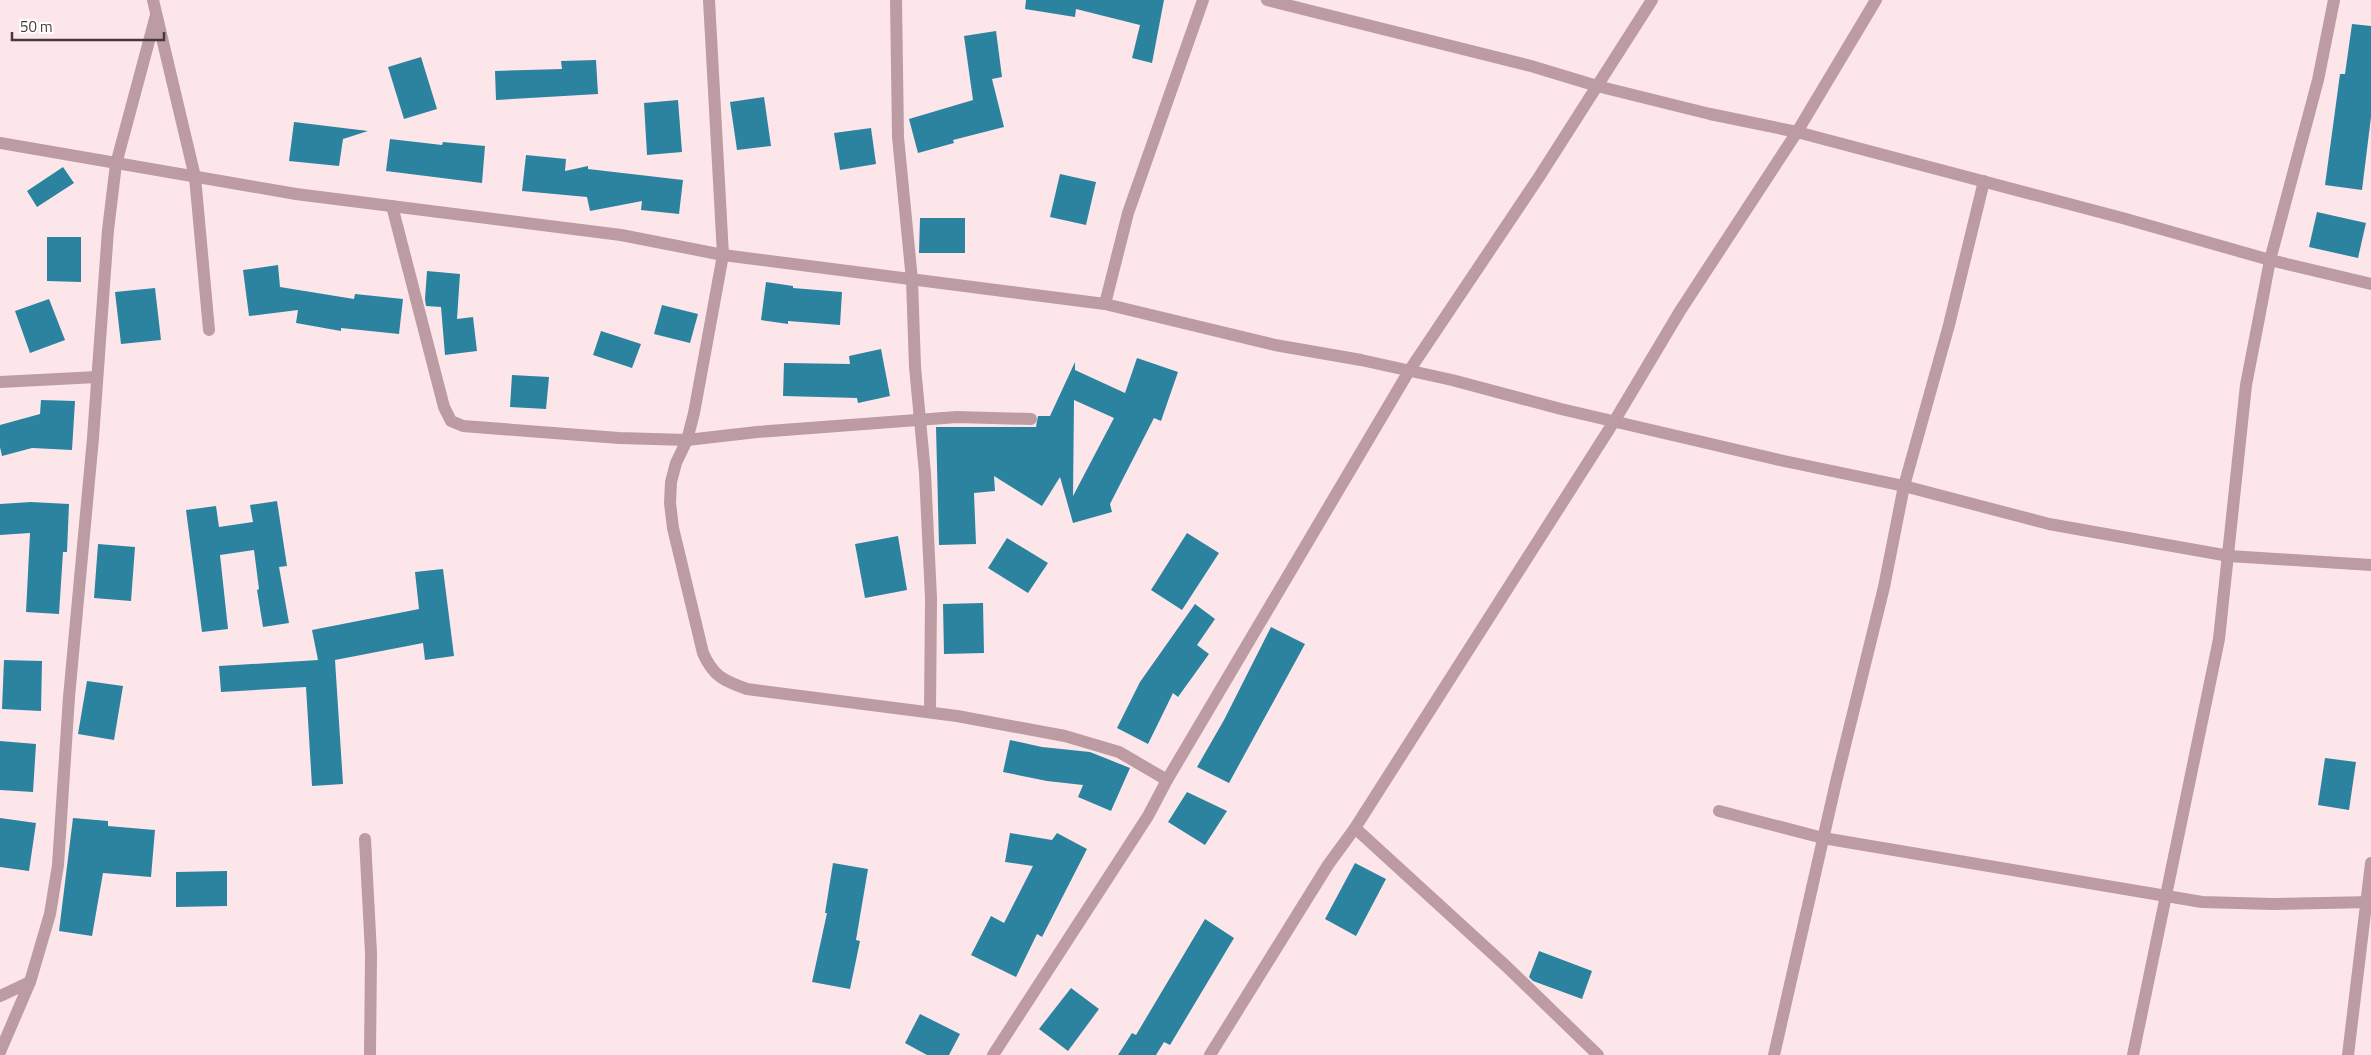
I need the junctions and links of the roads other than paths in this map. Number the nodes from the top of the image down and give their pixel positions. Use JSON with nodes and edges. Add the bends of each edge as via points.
{"nodes":[{"id":1,"x":153,"y":0,"type":"edge"},
{"id":2,"x":709,"y":0,"type":"edge"},
{"id":3,"x":896,"y":0,"type":"edge"},
{"id":4,"x":1202,"y":0,"type":"edge"},
{"id":5,"x":1267,"y":0,"type":"edge"},
{"id":6,"x":1652,"y":0,"type":"edge"},
{"id":7,"x":1876,"y":0,"type":"edge"},
{"id":8,"x":2334,"y":0,"type":"edge"},
{"id":9,"x":156,"y":15,"type":"junction"},
{"id":10,"x":1597,"y":86,"type":"junction"},
{"id":11,"x":1797,"y":132,"type":"junction"},
{"id":12,"x":0,"y":143,"type":"edge"},
{"id":13,"x":116,"y":164,"type":"junction"},
{"id":14,"x":195,"y":177,"type":"junction"},
{"id":15,"x":1984,"y":181,"type":"junction"},
{"id":16,"x":392,"y":206,"type":"junction"},
{"id":17,"x":723,"y":255,"type":"junction"},
{"id":18,"x":2270,"y":260,"type":"junction"},
{"id":19,"x":912,"y":280,"type":"junction"},
{"id":20,"x":2371,"y":284,"type":"edge"},
{"id":21,"x":1106,"y":304,"type":"junction"},
{"id":22,"x":209,"y":330,"type":"dead end"},
{"id":23,"x":1409,"y":371,"type":"junction"},
{"id":24,"x":97,"y":377,"type":"junction"},
{"id":25,"x":0,"y":382,"type":"edge"},
{"id":26,"x":1031,"y":419,"type":"dead end"},
{"id":27,"x":920,"y":420,"type":"junction"},
{"id":28,"x":1615,"y":420,"type":"junction"},
{"id":29,"x":687,"y":440,"type":"junction"},
{"id":30,"x":1904,"y":486,"type":"junction"},
{"id":31,"x":2229,"y":556,"type":"junction"},
{"id":32,"x":2371,"y":565,"type":"edge"},
{"id":33,"x":930,"y":712,"type":"junction"},
{"id":34,"x":1167,"y":780,"type":"junction"},
{"id":35,"x":1719,"y":811,"type":"dead end"},
{"id":36,"x":1355,"y":828,"type":"junction"},
{"id":37,"x":1823,"y":838,"type":"junction"},
{"id":38,"x":365,"y":839,"type":"dead end"},
{"id":39,"x":2371,"y":863,"type":"edge"},
{"id":40,"x":2165,"y":896,"type":"junction"},
{"id":41,"x":2368,"y":902,"type":"edge"},
{"id":42,"x":30,"y":982,"type":"junction"},
{"id":43,"x":0,"y":996,"type":"edge"},
{"id":44,"x":0,"y":1052,"type":"edge"},
{"id":45,"x":370,"y":1055,"type":"edge"},
{"id":46,"x":993,"y":1055,"type":"edge"},
{"id":47,"x":1210,"y":1055,"type":"edge"},
{"id":48,"x":1598,"y":1055,"type":"edge"},
{"id":49,"x":1774,"y":1055,"type":"edge"},
{"id":50,"x":2133,"y":1055,"type":"edge"},
{"id":51,"x":2348,"y":1055,"type":"edge"}],
"edges":[{"from":1,"to":9,"type":"street"},
{"from":2,"to":17,"type":"street"},
{"from":3,"to":19,"type":"street","via":[[898,137]]},
{"from":4,"to":21,"type":"street","via":[[1128,213]]},
{"from":5,"to":10,"type":"street","via":[[1531,66]]},
{"from":6,"to":10,"type":"street"},
{"from":7,"to":11,"type":"street"},
{"from":8,"to":18,"type":"street","via":[[2318,80]]},
{"from":9,"to":13,"type":"street"},
{"from":9,"to":14,"type":"street"},
{"from":10,"to":11,"type":"street"},
{"from":10,"to":23,"type":"street"},
{"from":11,"to":15,"type":"street"},
{"from":11,"to":28,"type":"street","via":[[1680,311]]},
{"from":12,"to":13,"type":"street"},
{"from":13,"to":14,"type":"street"},
{"from":13,"to":24,"type":"street"},
{"from":14,"to":16,"type":"street"},
{"from":14,"to":22,"type":"street"},
{"from":15,"to":18,"type":"street"},
{"from":15,"to":30,"type":"street","via":[[1949,325]]},
{"from":16,"to":17,"type":"street","via":[[621,235]]},
{"from":16,"to":29,"type":"street","via":[[444,407],[451,421],[480,428]]},
{"from":17,"to":19,"type":"street"},
{"from":17,"to":29,"type":"street"},
{"from":18,"to":20,"type":"street"},
{"from":18,"to":31,"type":"street","via":[[2246,385]]},
{"from":19,"to":21,"type":"street"},
{"from":19,"to":27,"type":"street"},
{"from":21,"to":23,"type":"street","via":[[1274,345]]},
{"from":23,"to":28,"type":"street"},
{"from":23,"to":34,"type":"street"},
{"from":24,"to":25,"type":"street"},
{"from":24,"to":42,"type":"street","via":[[58,865],[50,914]]},
{"from":26,"to":27,"type":"street","via":[[979,416]]},
{"from":27,"to":29,"type":"street"},
{"from":27,"to":33,"type":"street","via":[[930,598]]},
{"from":28,"to":30,"type":"street","via":[[1784,462]]},
{"from":28,"to":36,"type":"street"},
{"from":29,"to":33,"type":"street","via":[[676,463],[670,503],[700,643],[709,668],[726,682],[747,689]]},
{"from":30,"to":31,"type":"street","via":[[2049,524]]},
{"from":30,"to":37,"type":"street","via":[[1884,587]]},
{"from":31,"to":32,"type":"street"},
{"from":31,"to":40,"type":"street","via":[[2219,639]]},
{"from":33,"to":34,"type":"street","via":[[1065,736],[1119,752]]},
{"from":34,"to":46,"type":"street","via":[[1148,816]]},
{"from":35,"to":37,"type":"street"},
{"from":36,"to":47,"type":"street","via":[[1328,865]]},
{"from":36,"to":48,"type":"street"},
{"from":37,"to":40,"type":"street"},
{"from":37,"to":49,"type":"street"},
{"from":38,"to":45,"type":"street","via":[[371,953]]},
{"from":39,"to":41,"type":"street"},
{"from":40,"to":41,"type":"street","via":[[2202,902]]},
{"from":40,"to":50,"type":"street"},
{"from":41,"to":51,"type":"street"},
{"from":42,"to":43,"type":"street"},
{"from":42,"to":44,"type":"street"}]}
